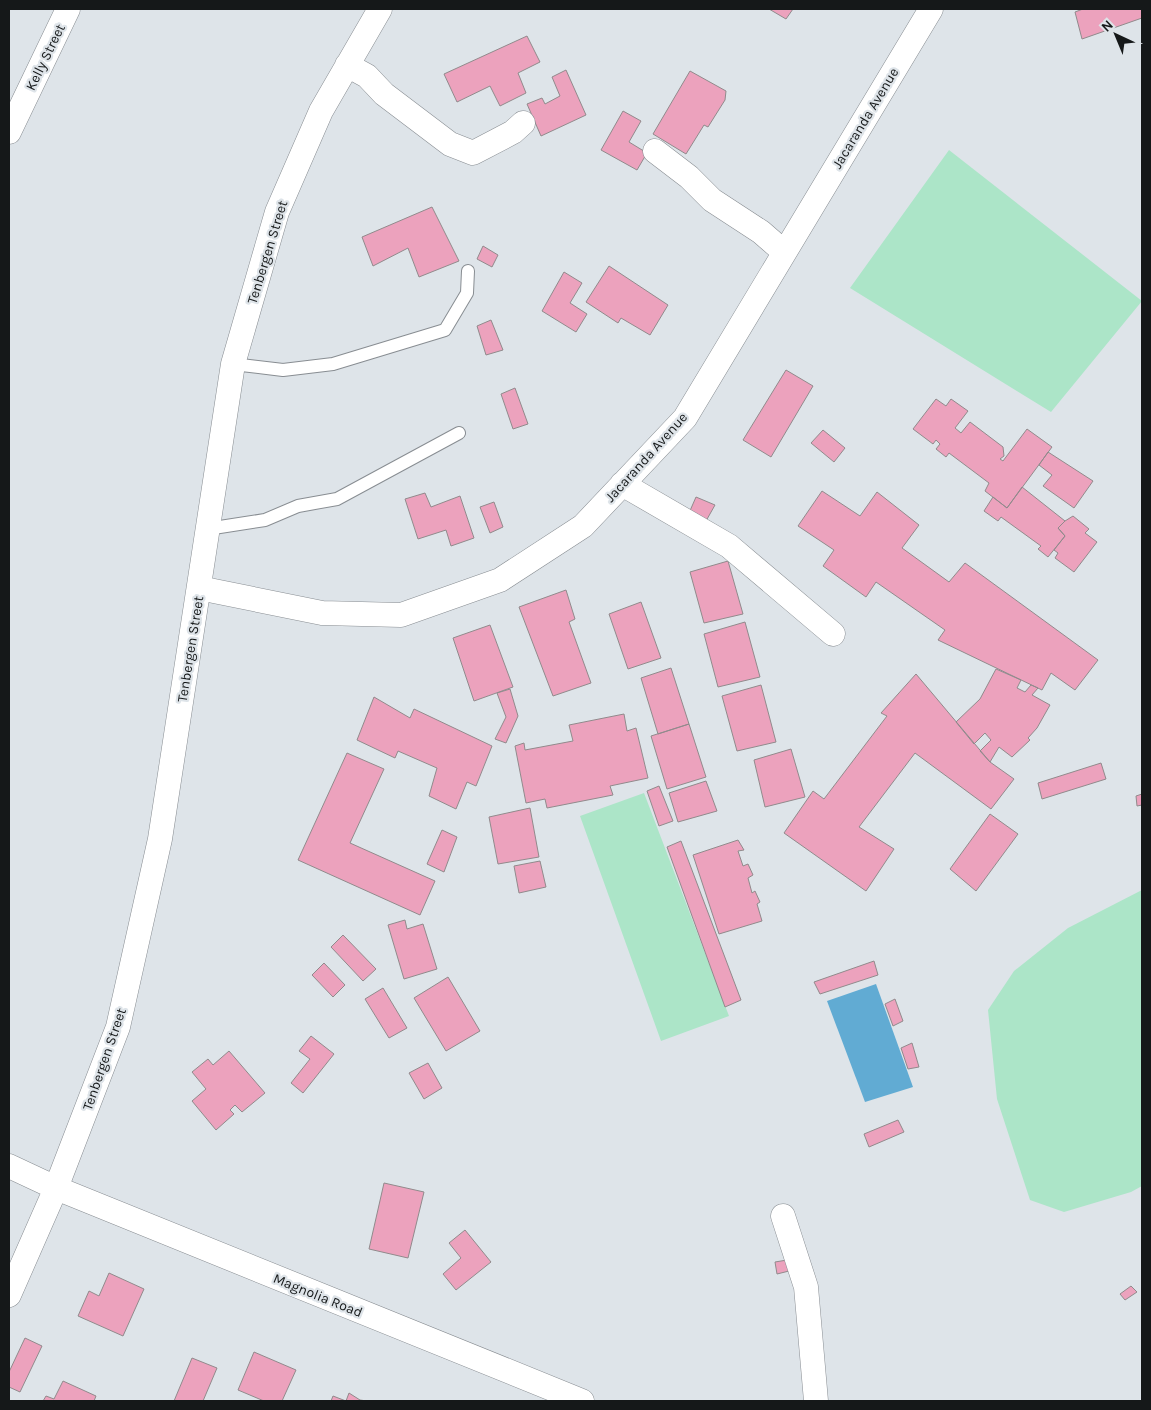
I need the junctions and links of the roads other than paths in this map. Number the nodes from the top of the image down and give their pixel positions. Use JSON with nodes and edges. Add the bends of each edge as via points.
{"nodes":[{"id":1,"x":68,"y":9,"type":"edge"},
{"id":2,"x":380,"y":9,"type":"edge"},
{"id":3,"x":931,"y":9,"type":"edge"},
{"id":4,"x":347,"y":65,"type":"junction"},
{"id":5,"x":523,"y":123,"type":"dead end"},
{"id":6,"x":9,"y":132,"type":"edge"},
{"id":7,"x":656,"y":151,"type":"dead end"},
{"id":8,"x":784,"y":252,"type":"junction"},
{"id":9,"x":468,"y":271,"type":"dead end"},
{"id":10,"x":233,"y":364,"type":"junction"},
{"id":11,"x":459,"y":432,"type":"dead end"},
{"id":12,"x":622,"y":484,"type":"junction"},
{"id":13,"x":207,"y":529,"type":"junction"},
{"id":14,"x":199,"y":588,"type":"junction"},
{"id":15,"x":833,"y":634,"type":"dead end"},
{"id":16,"x":9,"y":1166,"type":"edge"},
{"id":17,"x":56,"y":1188,"type":"junction"},
{"id":18,"x":783,"y":1216,"type":"dead end"},
{"id":19,"x":9,"y":1295,"type":"edge"},
{"id":20,"x":582,"y":1401,"type":"edge"},
{"id":21,"x":816,"y":1401,"type":"edge"}],
"edges":[{"from":1,"to":6,"type":"street","name":"Kelly Street"},
{"from":2,"to":4,"type":"street","name":"Tenbergen Street"},
{"from":3,"to":8,"type":"street","name":"Jacaranda Avenue"},
{"from":4,"to":5,"type":"street","via":[[367,76],[384,94],[450,144],[473,153],[513,132]]},
{"from":4,"to":10,"type":"street","name":"Tenbergen Street","via":[[321,111],[277,212]]},
{"from":7,"to":8,"type":"street","via":[[712,200]]},
{"from":8,"to":12,"type":"street","name":"Jacaranda Avenue","via":[[685,418]]},
{"from":9,"to":10,"type":"lane","via":[[466,293],[445,330],[333,364],[283,370]]},
{"from":10,"to":13,"type":"street","name":"Tenbergen Street"},
{"from":11,"to":13,"type":"lane","via":[[337,499],[298,506],[265,520]]},
{"from":12,"to":14,"type":"street","name":"Jacaranda Avenue","via":[[583,526],[500,580],[401,615],[322,613]]},
{"from":12,"to":15,"type":"street","via":[[729,546]]},
{"from":13,"to":14,"type":"street","name":"Tenbergen Street"},
{"from":14,"to":17,"type":"street","name":"Tenbergen Street","via":[[160,839],[118,1027]]},
{"from":16,"to":17,"type":"street","name":"Magnolia Road"},
{"from":17,"to":19,"type":"street","name":"Tenbergen Street"},
{"from":17,"to":20,"type":"street","name":"Magnolia Road"},
{"from":18,"to":21,"type":"street","via":[[806,1287]]}]}
